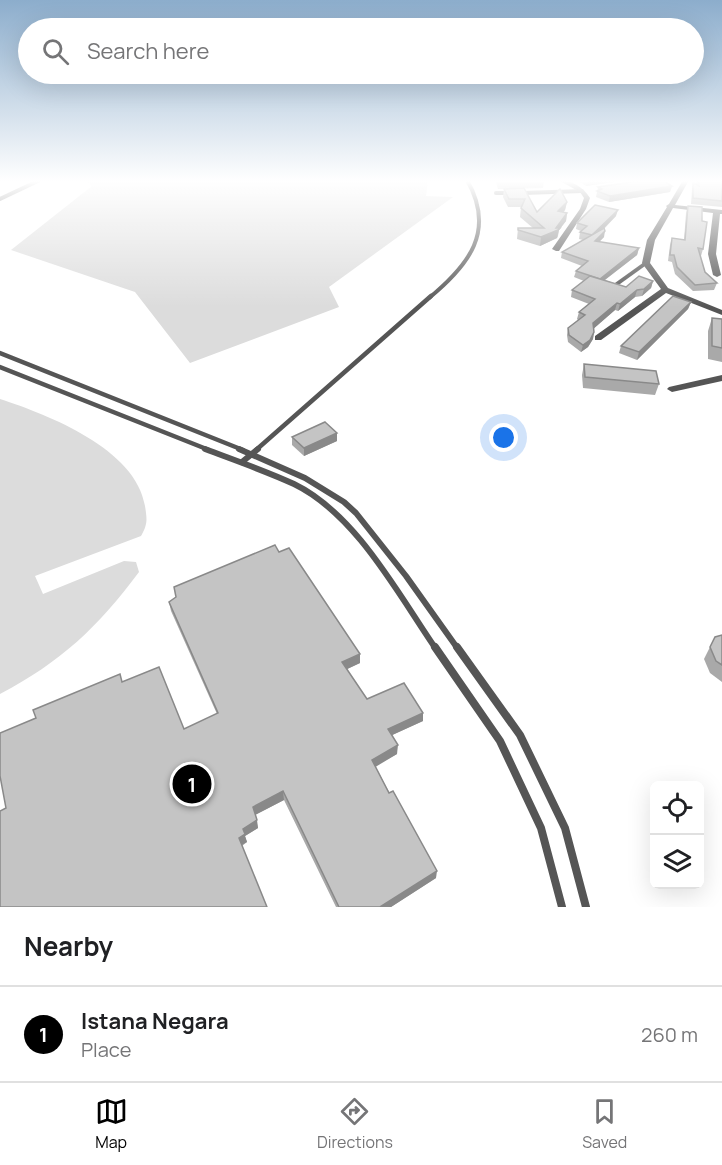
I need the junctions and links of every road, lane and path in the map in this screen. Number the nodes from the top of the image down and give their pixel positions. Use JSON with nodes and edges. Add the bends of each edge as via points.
{"nodes":[{"id":1,"x":479,"y":222,"type":"edge"},
{"id":2,"x":574,"y":222,"type":"edge"},
{"id":3,"x":660,"y":222,"type":"edge"},
{"id":4,"x":718,"y":222,"type":"edge"},
{"id":5,"x":556,"y":249,"type":"dead end"},
{"id":6,"x":646,"y":263,"type":"junction"},
{"id":7,"x":717,"y":275,"type":"dead end"},
{"id":8,"x":614,"y":286,"type":"edge"},
{"id":9,"x":665,"y":290,"type":"junction"},
{"id":10,"x":722,"y":313,"type":"edge"},
{"id":11,"x":598,"y":338,"type":"dead end"},
{"id":12,"x":0,"y":354,"type":"edge"},
{"id":13,"x":0,"y":368,"type":"edge"},
{"id":14,"x":722,"y":378,"type":"edge"},
{"id":15,"x":672,"y":389,"type":"dead end"},
{"id":16,"x":252,"y":454,"type":"junction"},
{"id":17,"x":242,"y":462,"type":"junction"},
{"id":18,"x":562,"y":907,"type":"edge"},
{"id":19,"x":586,"y":907,"type":"edge"}],
"edges":[{"from":1,"to":16,"type":"lane","via":[[479,239],[454,276]]},
{"from":2,"to":5,"type":"street"},
{"from":3,"to":6,"type":"street"},
{"from":4,"to":7,"type":"street","via":[[712,254]]},
{"from":6,"to":8,"type":"lane"},
{"from":6,"to":9,"type":"street"},
{"from":9,"to":10,"type":"street"},
{"from":9,"to":11,"type":"street"},
{"from":12,"to":16,"type":"lane"},
{"from":13,"to":17,"type":"lane"},
{"from":14,"to":15,"type":"street"},
{"from":16,"to":17,"type":"lane"},
{"from":16,"to":19,"type":"lane","via":[[305,478],[344,502],[406,576],[520,735],[565,828]]},
{"from":17,"to":18,"type":"lane","via":[[296,485],[355,532],[501,741],[541,828]]}]}
